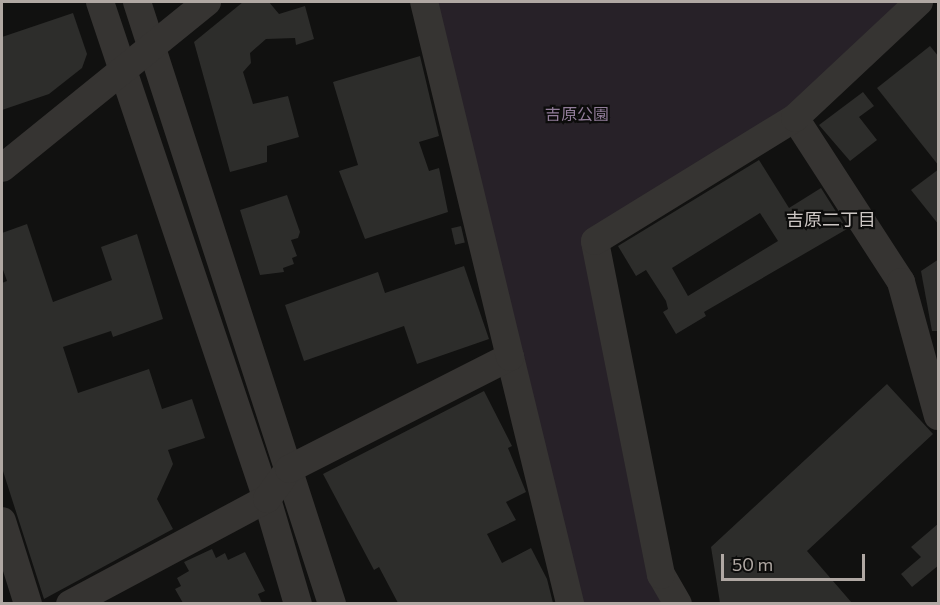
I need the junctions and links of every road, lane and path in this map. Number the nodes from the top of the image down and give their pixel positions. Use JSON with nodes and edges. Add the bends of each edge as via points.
{"nodes":[{"id":1,"x":100,"y":2,"type":"edge"},
{"id":2,"x":137,"y":2,"type":"edge"},
{"id":3,"x":207,"y":2,"type":"edge"},
{"id":4,"x":424,"y":2,"type":"edge"},
{"id":5,"x":920,"y":2,"type":"edge"},
{"id":6,"x":151,"y":47,"type":"junction"},
{"id":7,"x":123,"y":70,"type":"junction"},
{"id":8,"x":795,"y":118,"type":"junction"},
{"id":9,"x":2,"y":168,"type":"edge"},
{"id":10,"x":510,"y":357,"type":"junction"},
{"id":11,"x":938,"y":411,"type":"edge"},
{"id":12,"x":289,"y":469,"type":"junction"},
{"id":13,"x":267,"y":499,"type":"junction"},
{"id":14,"x":2,"y":521,"type":"edge"},
{"id":15,"x":27,"y":603,"type":"edge"},
{"id":16,"x":70,"y":603,"type":"edge"},
{"id":17,"x":298,"y":603,"type":"edge"},
{"id":18,"x":332,"y":603,"type":"edge"},
{"id":19,"x":570,"y":603,"type":"edge"},
{"id":20,"x":678,"y":603,"type":"edge"}],
"edges":[{"from":1,"to":7,"type":"street"},
{"from":2,"to":6,"type":"street"},
{"from":3,"to":6,"type":"street"},
{"from":4,"to":10,"type":"street"},
{"from":5,"to":8,"type":"street"},
{"from":6,"to":7,"type":"street"},
{"from":6,"to":12,"type":"street"},
{"from":7,"to":9,"type":"street"},
{"from":7,"to":13,"type":"street"},
{"from":8,"to":11,"type":"street","via":[[901,282]]},
{"from":8,"to":20,"type":"street","via":[[595,241],[661,575]]},
{"from":10,"to":12,"type":"street"},
{"from":10,"to":19,"type":"street"},
{"from":12,"to":13,"type":"street"},
{"from":12,"to":18,"type":"street"},
{"from":13,"to":16,"type":"street"},
{"from":13,"to":17,"type":"street"},
{"from":14,"to":15,"type":"street"}]}
